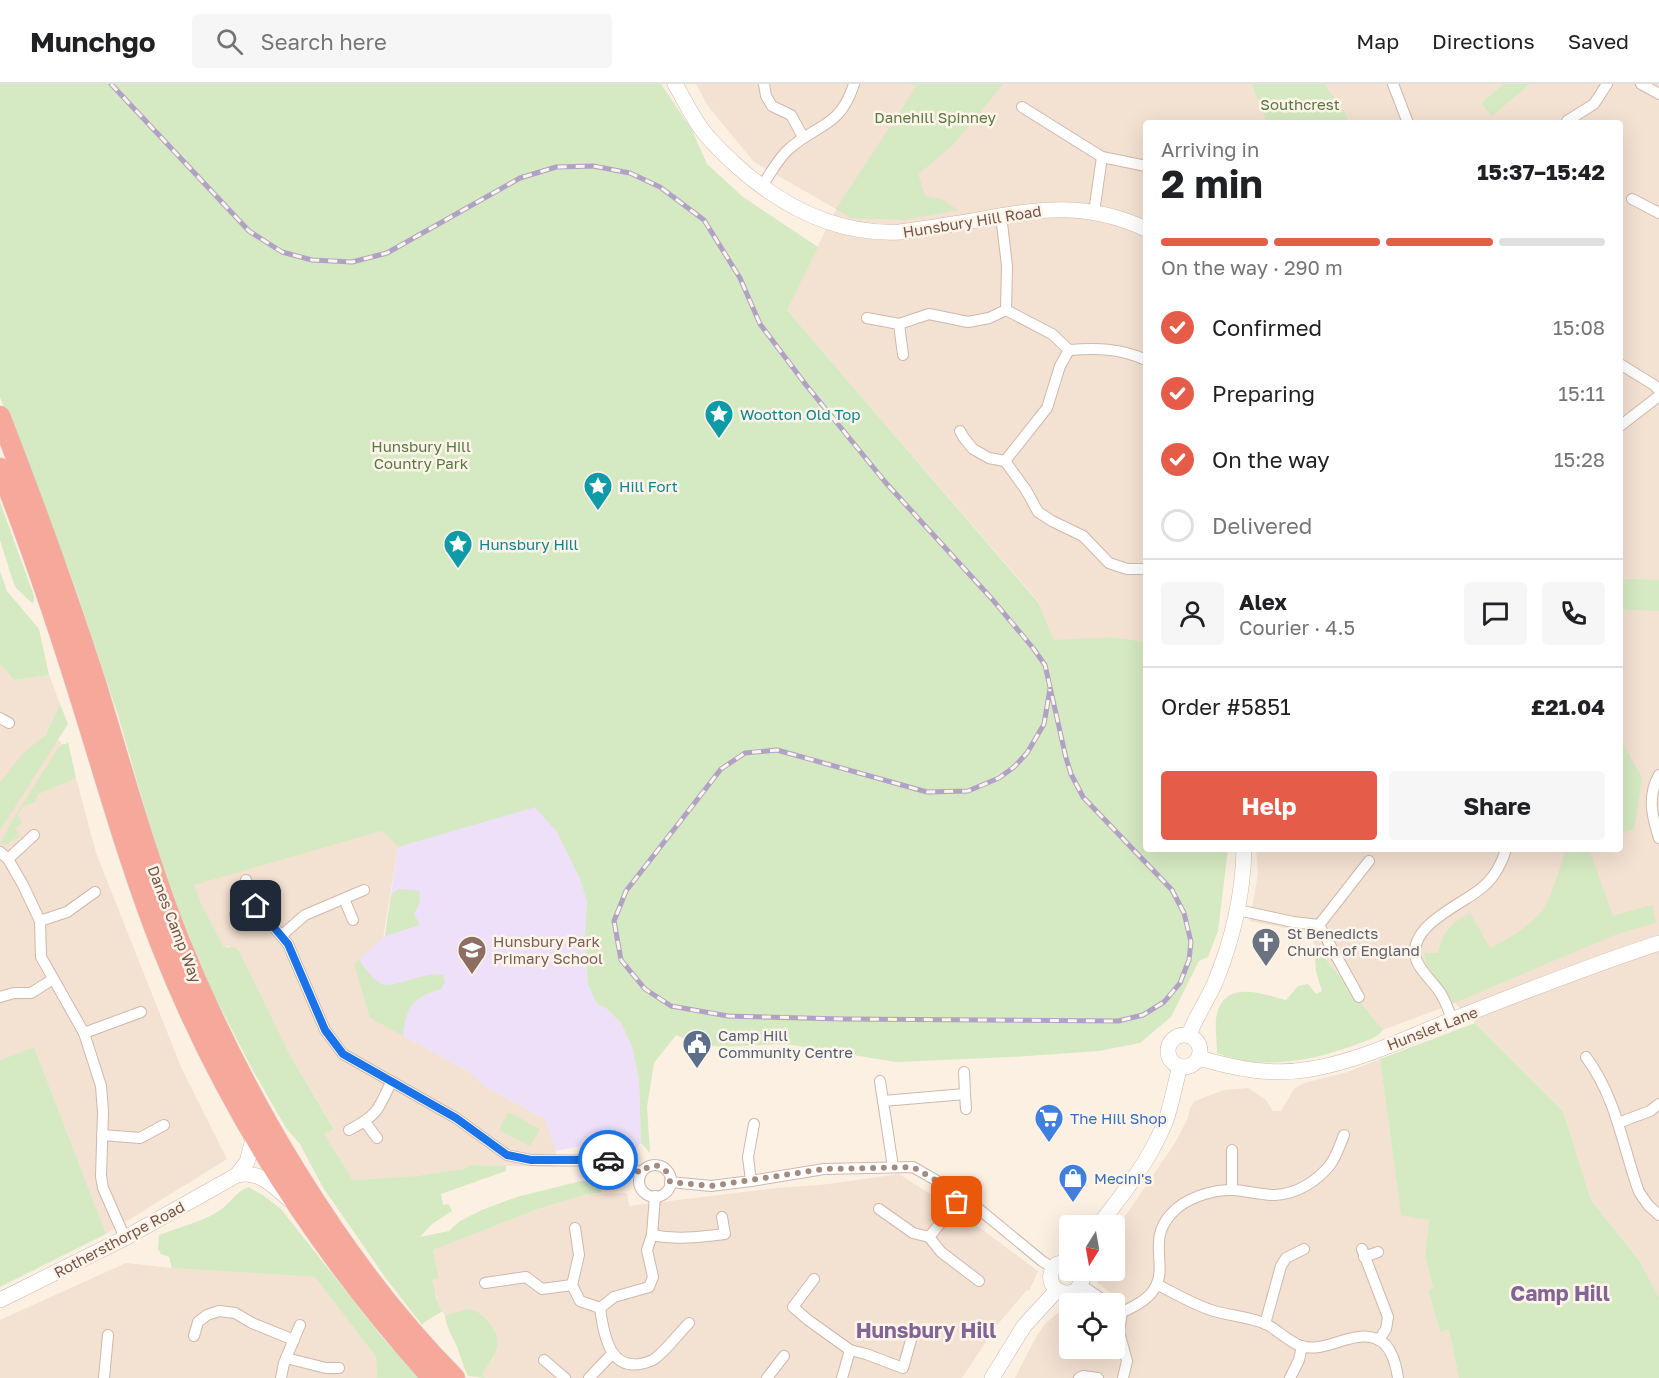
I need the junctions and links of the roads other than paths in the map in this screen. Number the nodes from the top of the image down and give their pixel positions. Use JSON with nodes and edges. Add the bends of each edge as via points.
{"nodes":[{"id":1,"x":675,"y":84,"type":"edge"},
{"id":2,"x":764,"y":84,"type":"edge"},
{"id":3,"x":854,"y":84,"type":"edge"},
{"id":4,"x":1393,"y":84,"type":"edge"},
{"id":5,"x":1606,"y":84,"type":"edge"},
{"id":6,"x":1641,"y":84,"type":"edge"},
{"id":7,"x":1659,"y":94,"type":"edge"},
{"id":8,"x":1022,"y":107,"type":"dead end"},
{"id":9,"x":1407,"y":120,"type":"edge"},
{"id":10,"x":1570,"y":120,"type":"edge"},
{"id":11,"x":803,"y":137,"type":"junction"},
{"id":12,"x":1102,"y":157,"type":"junction"},
{"id":13,"x":1143,"y":165,"type":"edge"},
{"id":14,"x":761,"y":187,"type":"junction"},
{"id":15,"x":1632,"y":199,"type":"dead end"},
{"id":16,"x":1094,"y":212,"type":"junction"},
{"id":17,"x":1659,"y":213,"type":"edge"},
{"id":18,"x":1001,"y":215,"type":"junction"},
{"id":19,"x":1143,"y":228,"type":"edge"},
{"id":20,"x":1006,"y":310,"type":"junction"},
{"id":21,"x":867,"y":318,"type":"dead end"},
{"id":22,"x":899,"y":324,"type":"junction"},
{"id":23,"x":1069,"y":350,"type":"junction"},
{"id":24,"x":903,"y":355,"type":"dead end"},
{"id":25,"x":1143,"y":358,"type":"edge"},
{"id":26,"x":1623,"y":366,"type":"edge"},
{"id":27,"x":1659,"y":390,"type":"edge"},
{"id":28,"x":1659,"y":396,"type":"edge"},
{"id":29,"x":0,"y":416,"type":"edge"},
{"id":30,"x":1623,"y":424,"type":"edge"},
{"id":31,"x":960,"y":431,"type":"dead end"},
{"id":32,"x":1005,"y":461,"type":"junction"},
{"id":33,"x":0,"y":468,"type":"edge"},
{"id":34,"x":1143,"y":569,"type":"edge"},
{"id":35,"x":1659,"y":775,"type":"edge"},
{"id":36,"x":34,"y":835,"type":"dead end"},
{"id":37,"x":1659,"y":838,"type":"edge"},
{"id":38,"x":1244,"y":852,"type":"edge"},
{"id":39,"x":1505,"y":852,"type":"edge"},
{"id":40,"x":4,"y":856,"type":"edge"},
{"id":41,"x":1369,"y":861,"type":"dead end"},
{"id":42,"x":246,"y":880,"type":"dead end"},
{"id":43,"x":364,"y":890,"type":"dead end"},
{"id":44,"x":94,"y":892,"type":"dead end"},
{"id":45,"x":344,"y":899,"type":"junction"},
{"id":46,"x":256,"y":906,"type":"junction"},
{"id":47,"x":1238,"y":910,"type":"junction"},
{"id":48,"x":235,"y":915,"type":"dead end"},
{"id":49,"x":353,"y":920,"type":"dead end"},
{"id":50,"x":40,"y":921,"type":"junction"},
{"id":51,"x":1319,"y":925,"type":"junction"},
{"id":52,"x":282,"y":935,"type":"junction"},
{"id":53,"x":1659,"y":943,"type":"edge"},
{"id":54,"x":53,"y":979,"type":"junction"},
{"id":55,"x":0,"y":997,"type":"edge"},
{"id":56,"x":1359,"y":997,"type":"dead end"},
{"id":57,"x":141,"y":1012,"type":"dead end"},
{"id":58,"x":1452,"y":1020,"type":"junction"},
{"id":59,"x":84,"y":1033,"type":"junction"},
{"id":60,"x":1189,"y":1035,"type":"junction"},
{"id":61,"x":1199,"y":1058,"type":"junction"},
{"id":62,"x":1586,"y":1058,"type":"dead end"},
{"id":63,"x":1179,"y":1067,"type":"junction"},
{"id":64,"x":964,"y":1072,"type":"dead end"},
{"id":65,"x":880,"y":1081,"type":"dead end"},
{"id":66,"x":391,"y":1082,"type":"junction"},
{"id":67,"x":965,"y":1094,"type":"junction"},
{"id":68,"x":883,"y":1101,"type":"junction"},
{"id":69,"x":1659,"y":1104,"type":"edge"},
{"id":70,"x":966,"y":1109,"type":"dead end"},
{"id":71,"x":365,"y":1122,"type":"junction"},
{"id":72,"x":1618,"y":1123,"type":"junction"},
{"id":73,"x":754,"y":1124,"type":"dead end"},
{"id":74,"x":164,"y":1125,"type":"dead end"},
{"id":75,"x":349,"y":1130,"type":"dead end"},
{"id":76,"x":102,"y":1135,"type":"junction"},
{"id":77,"x":254,"y":1136,"type":"junction"},
{"id":78,"x":1344,"y":1136,"type":"dead end"},
{"id":79,"x":377,"y":1138,"type":"dead end"},
{"id":80,"x":1232,"y":1150,"type":"dead end"},
{"id":81,"x":893,"y":1167,"type":"junction"},
{"id":82,"x":641,"y":1173,"type":"junction"},
{"id":83,"x":237,"y":1175,"type":"junction"},
{"id":84,"x":751,"y":1181,"type":"junction"},
{"id":85,"x":670,"y":1182,"type":"junction"},
{"id":86,"x":1232,"y":1190,"type":"junction"},
{"id":87,"x":655,"y":1196,"type":"junction"},
{"id":88,"x":963,"y":1196,"type":"junction"},
{"id":89,"x":298,"y":1207,"type":"junction"},
{"id":90,"x":879,"y":1209,"type":"dead end"},
{"id":91,"x":1106,"y":1215,"type":"edge"},
{"id":92,"x":1659,"y":1215,"type":"edge"},
{"id":93,"x":722,"y":1217,"type":"dead end"},
{"id":94,"x":575,"y":1228,"type":"dead end"},
{"id":95,"x":652,"y":1235,"type":"junction"},
{"id":96,"x":929,"y":1237,"type":"junction"},
{"id":97,"x":125,"y":1238,"type":"junction"},
{"id":98,"x":1304,"y":1250,"type":"dead end"},
{"id":99,"x":1378,"y":1252,"type":"dead end"},
{"id":100,"x":1059,"y":1264,"type":"edge"},
{"id":101,"x":1053,"y":1268,"type":"junction"},
{"id":102,"x":814,"y":1279,"type":"dead end"},
{"id":103,"x":979,"y":1281,"type":"dead end"},
{"id":104,"x":1080,"y":1281,"type":"edge"},
{"id":105,"x":1084,"y":1281,"type":"edge"},
{"id":106,"x":484,"y":1283,"type":"dead end"},
{"id":107,"x":572,"y":1285,"type":"junction"},
{"id":108,"x":1158,"y":1285,"type":"junction"},
{"id":109,"x":1057,"y":1290,"type":"junction"},
{"id":110,"x":1097,"y":1293,"type":"edge"},
{"id":111,"x":0,"y":1299,"type":"edge"},
{"id":112,"x":1125,"y":1307,"type":"edge"},
{"id":113,"x":600,"y":1308,"type":"junction"},
{"id":114,"x":689,"y":1323,"type":"dead end"},
{"id":115,"x":1265,"y":1324,"type":"junction"},
{"id":116,"x":300,"y":1325,"type":"dead end"},
{"id":117,"x":108,"y":1335,"type":"dead end"},
{"id":118,"x":194,"y":1336,"type":"dead end"},
{"id":119,"x":294,"y":1340,"type":"junction"},
{"id":120,"x":911,"y":1340,"type":"dead end"},
{"id":121,"x":1379,"y":1340,"type":"junction"},
{"id":122,"x":1302,"y":1347,"type":"junction"},
{"id":123,"x":850,"y":1350,"type":"junction"},
{"id":124,"x":1125,"y":1354,"type":"edge"},
{"id":125,"x":610,"y":1356,"type":"junction"},
{"id":126,"x":784,"y":1356,"type":"dead end"},
{"id":127,"x":286,"y":1358,"type":"junction"},
{"id":128,"x":544,"y":1360,"type":"dead end"},
{"id":129,"x":339,"y":1368,"type":"dead end"},
{"id":130,"x":104,"y":1378,"type":"edge"},
{"id":131,"x":281,"y":1378,"type":"edge"},
{"id":132,"x":432,"y":1378,"type":"edge"},
{"id":133,"x":455,"y":1378,"type":"edge"},
{"id":134,"x":565,"y":1378,"type":"edge"},
{"id":135,"x":589,"y":1378,"type":"edge"},
{"id":136,"x":767,"y":1378,"type":"edge"},
{"id":137,"x":842,"y":1378,"type":"edge"},
{"id":138,"x":992,"y":1378,"type":"edge"},
{"id":139,"x":1079,"y":1378,"type":"edge"},
{"id":140,"x":1098,"y":1378,"type":"edge"},
{"id":141,"x":1123,"y":1378,"type":"edge"},
{"id":142,"x":1290,"y":1378,"type":"edge"},
{"id":143,"x":1398,"y":1378,"type":"edge"}],
"edges":[{"from":1,"to":14,"type":"street","name":"Hunsbury Hill Road","via":[[703,131]]},
{"from":2,"to":11,"type":"street","via":[[772,106],[791,115]]},
{"from":3,"to":11,"type":"street","via":[[846,105],[833,120]]},
{"from":4,"to":9,"type":"street"},
{"from":5,"to":10,"type":"street","via":[[1594,104]]},
{"from":6,"to":7,"type":"street"},
{"from":8,"to":12,"type":"street"},
{"from":11,"to":14,"type":"street","via":[[786,151]]},
{"from":12,"to":13,"type":"street"},
{"from":12,"to":16,"type":"street"},
{"from":14,"to":18,"type":"street","name":"Hunsbury Hill Road","via":[[821,219],[886,233]]},
{"from":15,"to":17,"type":"street"},
{"from":16,"to":18,"type":"street","name":"Hunsbury Hill Road","via":[[1061,209]]},
{"from":16,"to":19,"type":"street","name":"Hunsbury Hill Road"},
{"from":18,"to":20,"type":"street","via":[[1007,266]]},
{"from":20,"to":22,"type":"street","via":[[968,322],[929,314]]},
{"from":20,"to":23,"type":"street","via":[[1052,334]]},
{"from":21,"to":22,"type":"street"},
{"from":22,"to":24,"type":"street"},
{"from":23,"to":25,"type":"street","via":[[1111,349]]},
{"from":23,"to":32,"type":"street","via":[[1047,408]]},
{"from":26,"to":27,"type":"street"},
{"from":28,"to":30,"type":"street"},
{"from":29,"to":133,"type":"highway","name":"Danes Camp Way","via":[[54,560],[155,873],[208,1007],[257,1102],[317,1202],[376,1286]]},
{"from":31,"to":32,"type":"street","via":[[973,449]]},
{"from":32,"to":34,"type":"street","via":[[1038,512],[1083,536],[1109,563]]},
{"from":33,"to":77,"type":"highway","name":"Danes Camp Way","via":[[37,566],[162,947],[213,1061]]},
{"from":35,"to":37,"type":"street","via":[[1651,809]]},
{"from":36,"to":40,"type":"street"},
{"from":38,"to":47,"type":"street"},
{"from":39,"to":58,"type":"street","via":[[1487,884],[1426,927],[1417,945],[1415,956],[1443,996]]},
{"from":40,"to":50,"type":"street"},
{"from":41,"to":51,"type":"street"},
{"from":42,"to":46,"type":"street"},
{"from":43,"to":45,"type":"street"},
{"from":44,"to":50,"type":"street","via":[[67,912]]},
{"from":45,"to":49,"type":"street"},
{"from":45,"to":52,"type":"street","via":[[304,915]]},
{"from":46,"to":48,"type":"street"},
{"from":46,"to":52,"type":"street"},
{"from":47,"to":51,"type":"street"},
{"from":47,"to":60,"type":"street","via":[[1213,986]]},
{"from":50,"to":54,"type":"street","via":[[41,957]]},
{"from":51,"to":56,"type":"street"},
{"from":52,"to":66,"type":"street","via":[[332,1041],[343,1054]]},
{"from":53,"to":58,"type":"street","name":"Hunslet Lane"},
{"from":54,"to":55,"type":"street","via":[[31,993]]},
{"from":54,"to":59,"type":"street"},
{"from":57,"to":59,"type":"street"},
{"from":58,"to":61,"type":"street","name":"Hunslet Lane","via":[[1360,1056],[1311,1069],[1240,1070]]},
{"from":59,"to":76,"type":"street","via":[[101,1086]]},
{"from":60,"to":61,"type":"street","via":[[1198,1042]]},
{"from":60,"to":63,"type":"street","via":[[1179,1035],[1168,1046],[1171,1061]]},
{"from":61,"to":63,"type":"street","via":[[1191,1066]]},
{"from":62,"to":72,"type":"street","via":[[1610,1097]]},
{"from":63,"to":91,"type":"street","via":[[1175,1091],[1152,1150]]},
{"from":64,"to":67,"type":"street"},
{"from":65,"to":68,"type":"street"},
{"from":66,"to":71,"type":"street","via":[[378,1112]]},
{"from":66,"to":82,"type":"street","via":[[456,1118],[507,1155],[531,1160],[621,1163]]},
{"from":67,"to":68,"type":"street"},
{"from":67,"to":70,"type":"street"},
{"from":68,"to":81,"type":"street"},
{"from":69,"to":72,"type":"street"},
{"from":71,"to":75,"type":"street"},
{"from":71,"to":79,"type":"street"},
{"from":72,"to":92,"type":"street","via":[[1639,1192]]},
{"from":73,"to":84,"type":"street","via":[[748,1157]]},
{"from":74,"to":76,"type":"street","via":[[140,1138]]},
{"from":76,"to":97,"type":"street","via":[[103,1188]]},
{"from":77,"to":83,"type":"street","via":[[247,1162]]},
{"from":77,"to":89,"type":"highway","name":"Danes Camp Way"},
{"from":78,"to":86,"type":"street","via":[[1332,1163],[1299,1190],[1276,1195]]},
{"from":80,"to":86,"type":"street"},
{"from":81,"to":84,"type":"street","via":[[824,1169]]},
{"from":81,"to":88,"type":"street","via":[[913,1167]]},
{"from":82,"to":85,"type":"street","via":[[649,1166],[659,1166],[667,1172]]},
{"from":82,"to":87,"type":"street","via":[[641,1189]]},
{"from":83,"to":89,"type":"street","via":[[261,1176]]},
{"from":83,"to":97,"type":"street","name":"Rothersthorpe Road"},
{"from":84,"to":85,"type":"street","via":[[711,1186]]},
{"from":85,"to":87,"type":"street","via":[[667,1190]]},
{"from":86,"to":108,"type":"street","via":[[1211,1192],[1188,1201],[1161,1226]]},
{"from":87,"to":95,"type":"street"},
{"from":88,"to":96,"type":"street"},
{"from":88,"to":101,"type":"street"},
{"from":89,"to":132,"type":"highway","name":"Danes Camp Way","via":[[364,1298]]},
{"from":90,"to":96,"type":"street","via":[[913,1233]]},
{"from":93,"to":95,"type":"street","via":[[725,1234],[690,1238]]},
{"from":94,"to":107,"type":"street","via":[[579,1255]]},
{"from":95,"to":113,"type":"street","via":[[647,1250],[653,1277],[649,1287],[614,1297]]},
{"from":96,"to":103,"type":"street","via":[[941,1252]]},
{"from":97,"to":111,"type":"street","name":"Rothersthorpe Road"},
{"from":98,"to":115,"type":"street","via":[[1286,1258],[1281,1266]]},
{"from":99,"to":121,"type":"street","via":[[1363,1253],[1388,1317]]},
{"from":100,"to":101,"type":"street"},
{"from":101,"to":109,"type":"street","via":[[1050,1281]]},
{"from":102,"to":123,"type":"street","via":[[793,1307]]},
{"from":104,"to":109,"type":"street","via":[[1077,1290],[1066,1294]]},
{"from":105,"to":110,"type":"street"},
{"from":106,"to":107,"type":"street","via":[[526,1277],[542,1289]]},
{"from":107,"to":113,"type":"street","via":[[580,1301]]},
{"from":108,"to":112,"type":"street","via":[[1140,1302]]},
{"from":108,"to":115,"type":"street","via":[[1208,1309]]},
{"from":109,"to":138,"type":"street","via":[[1024,1326]]},
{"from":113,"to":125,"type":"street"},
{"from":114,"to":125,"type":"street","via":[[654,1360],[636,1370],[620,1367]]},
{"from":115,"to":122,"type":"street"},
{"from":116,"to":119,"type":"street"},
{"from":117,"to":130,"type":"street"},
{"from":118,"to":119,"type":"street","via":[[198,1322],[219,1311],[235,1313]]},
{"from":119,"to":127,"type":"street"},
{"from":120,"to":123,"type":"street","via":[[903,1368]]},
{"from":121,"to":122,"type":"street","via":[[1366,1336]]},
{"from":121,"to":143,"type":"street","via":[[1392,1356]]},
{"from":122,"to":142,"type":"street"},
{"from":123,"to":137,"type":"street"},
{"from":124,"to":141,"type":"street"},
{"from":125,"to":135,"type":"street"},
{"from":126,"to":136,"type":"street"},
{"from":127,"to":129,"type":"street"},
{"from":127,"to":131,"type":"street"},
{"from":128,"to":134,"type":"street"},
{"from":139,"to":140,"type":"street"}]}
